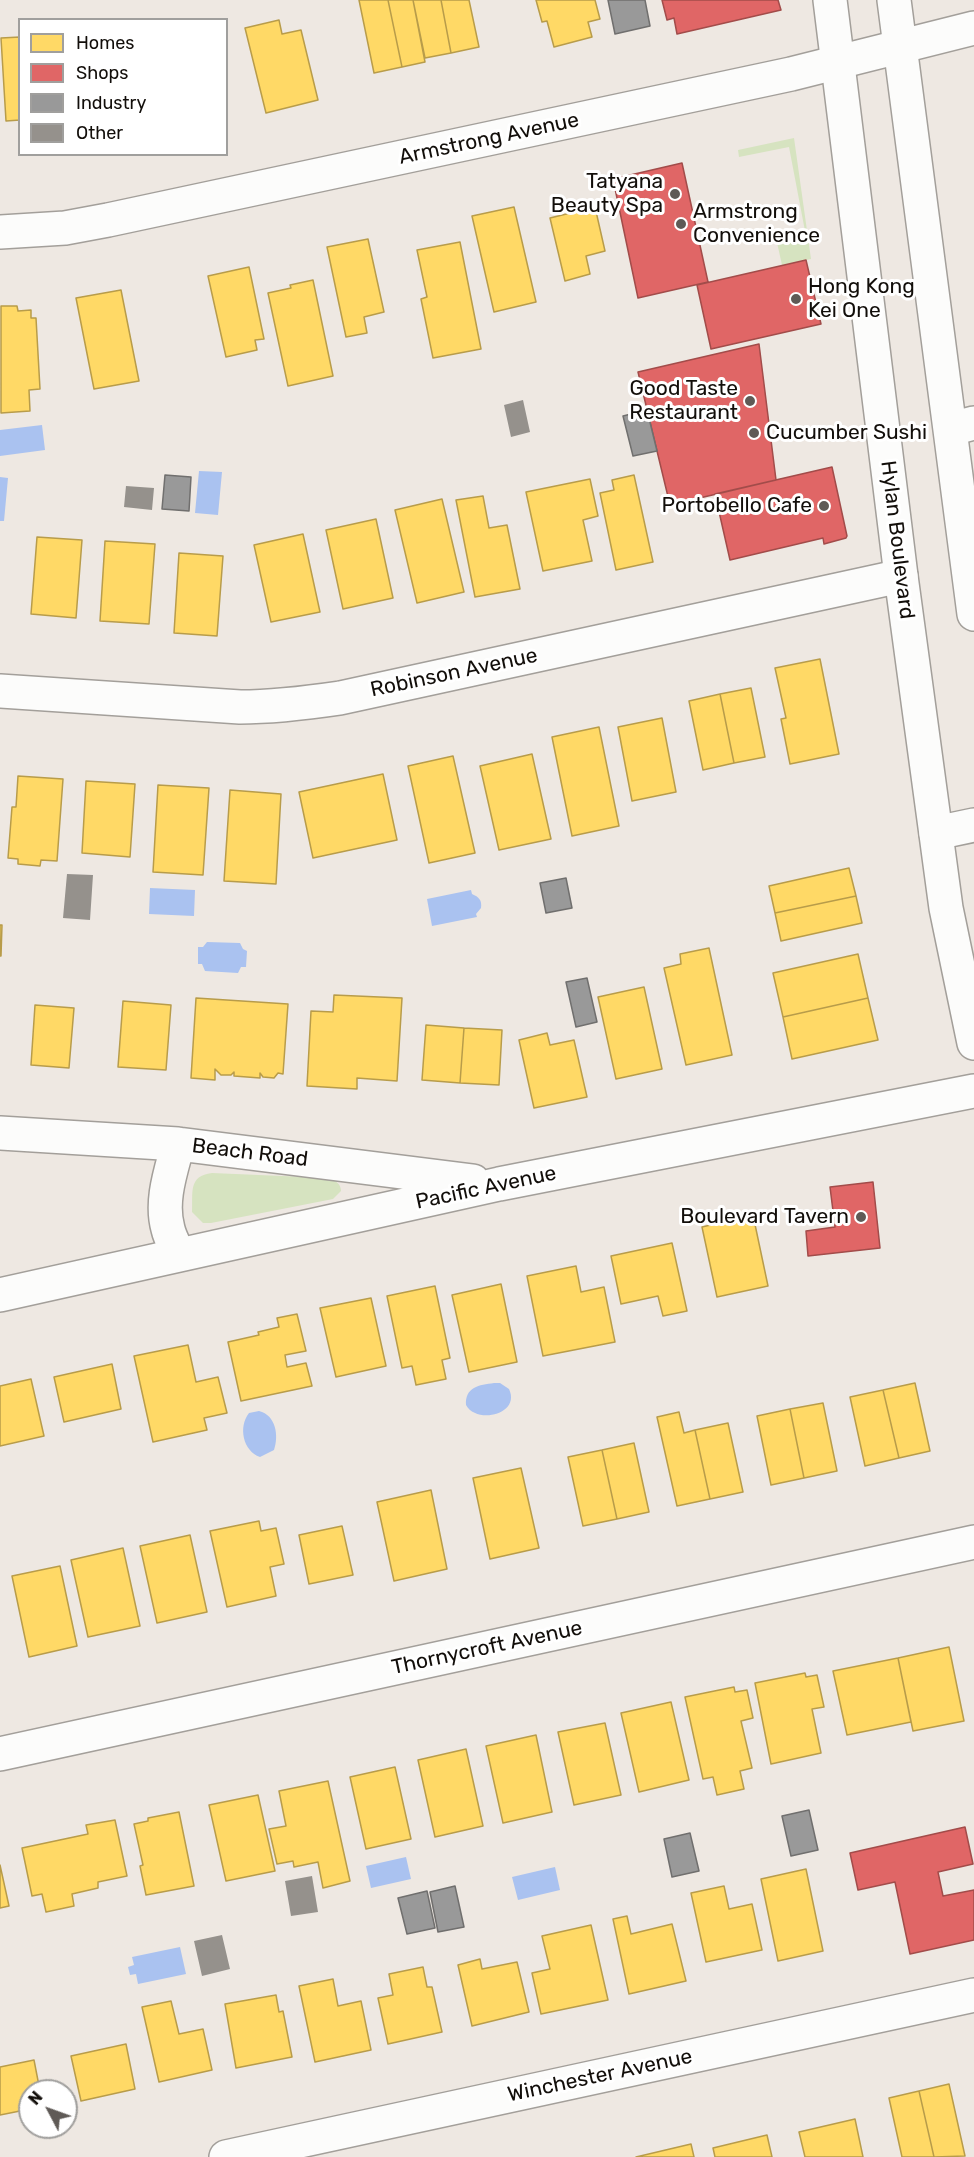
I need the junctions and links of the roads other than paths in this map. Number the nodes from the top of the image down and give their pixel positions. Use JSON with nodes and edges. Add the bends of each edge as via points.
{"nodes":[{"id":1,"x":830,"y":0,"type":"edge"},
{"id":2,"x":894,"y":0,"type":"edge"},
{"id":3,"x":974,"y":28,"type":"edge"},
{"id":4,"x":900,"y":46,"type":"junction"},
{"id":5,"x":837,"y":63,"type":"junction"},
{"id":6,"x":0,"y":232,"type":"edge"},
{"id":7,"x":963,"y":426,"type":"edge"},
{"id":8,"x":901,"y":576,"type":"junction"},
{"id":9,"x":974,"y":614,"type":"edge"},
{"id":10,"x":0,"y":691,"type":"edge"},
{"id":11,"x":974,"y":825,"type":"edge"},
{"id":12,"x":936,"y":833,"type":"junction"},
{"id":13,"x":974,"y":1043,"type":"edge"},
{"id":14,"x":974,"y":1090,"type":"edge"},
{"id":15,"x":0,"y":1133,"type":"edge"},
{"id":16,"x":178,"y":1144,"type":"junction"},
{"id":17,"x":499,"y":1184,"type":"junction"},
{"id":18,"x":179,"y":1255,"type":"junction"},
{"id":19,"x":0,"y":1295,"type":"edge"},
{"id":20,"x":974,"y":1542,"type":"edge"},
{"id":21,"x":0,"y":1754,"type":"edge"},
{"id":22,"x":974,"y":1995,"type":"edge"},
{"id":23,"x":226,"y":2157,"type":"edge"}],
"edges":[{"from":1,"to":5,"type":"street","name":"Hylan Boulevard"},
{"from":2,"to":4,"type":"street"},
{"from":3,"to":4,"type":"street","name":"Armstrong Avenue"},
{"from":4,"to":5,"type":"street","name":"Armstrong Avenue"},
{"from":4,"to":7,"type":"street"},
{"from":5,"to":6,"type":"street","name":"Armstrong Avenue","via":[[108,220],[65,228]]},
{"from":5,"to":8,"type":"street","name":"Hylan Boulevard"},
{"from":7,"to":9,"type":"street"},
{"from":8,"to":10,"type":"street","name":"Robinson Avenue","via":[[306,703],[240,706]]},
{"from":8,"to":12,"type":"street","name":"Hylan Boulevard"},
{"from":11,"to":12,"type":"street"},
{"from":12,"to":13,"type":"street","name":"Hylan Boulevard","via":[[946,908]]},
{"from":14,"to":17,"type":"street","name":"Pacific Avenue"},
{"from":15,"to":16,"type":"street","name":"Beach Road"},
{"from":16,"to":17,"type":"street","name":"Beach Road"},
{"from":16,"to":18,"type":"street","via":[[165,1210]]},
{"from":17,"to":18,"type":"street","name":"Pacific Avenue"},
{"from":18,"to":19,"type":"street","name":"Pacific Avenue"},
{"from":20,"to":21,"type":"street","name":"Thornycroft Avenue"},
{"from":22,"to":23,"type":"street","name":"Winchester Avenue"}]}
